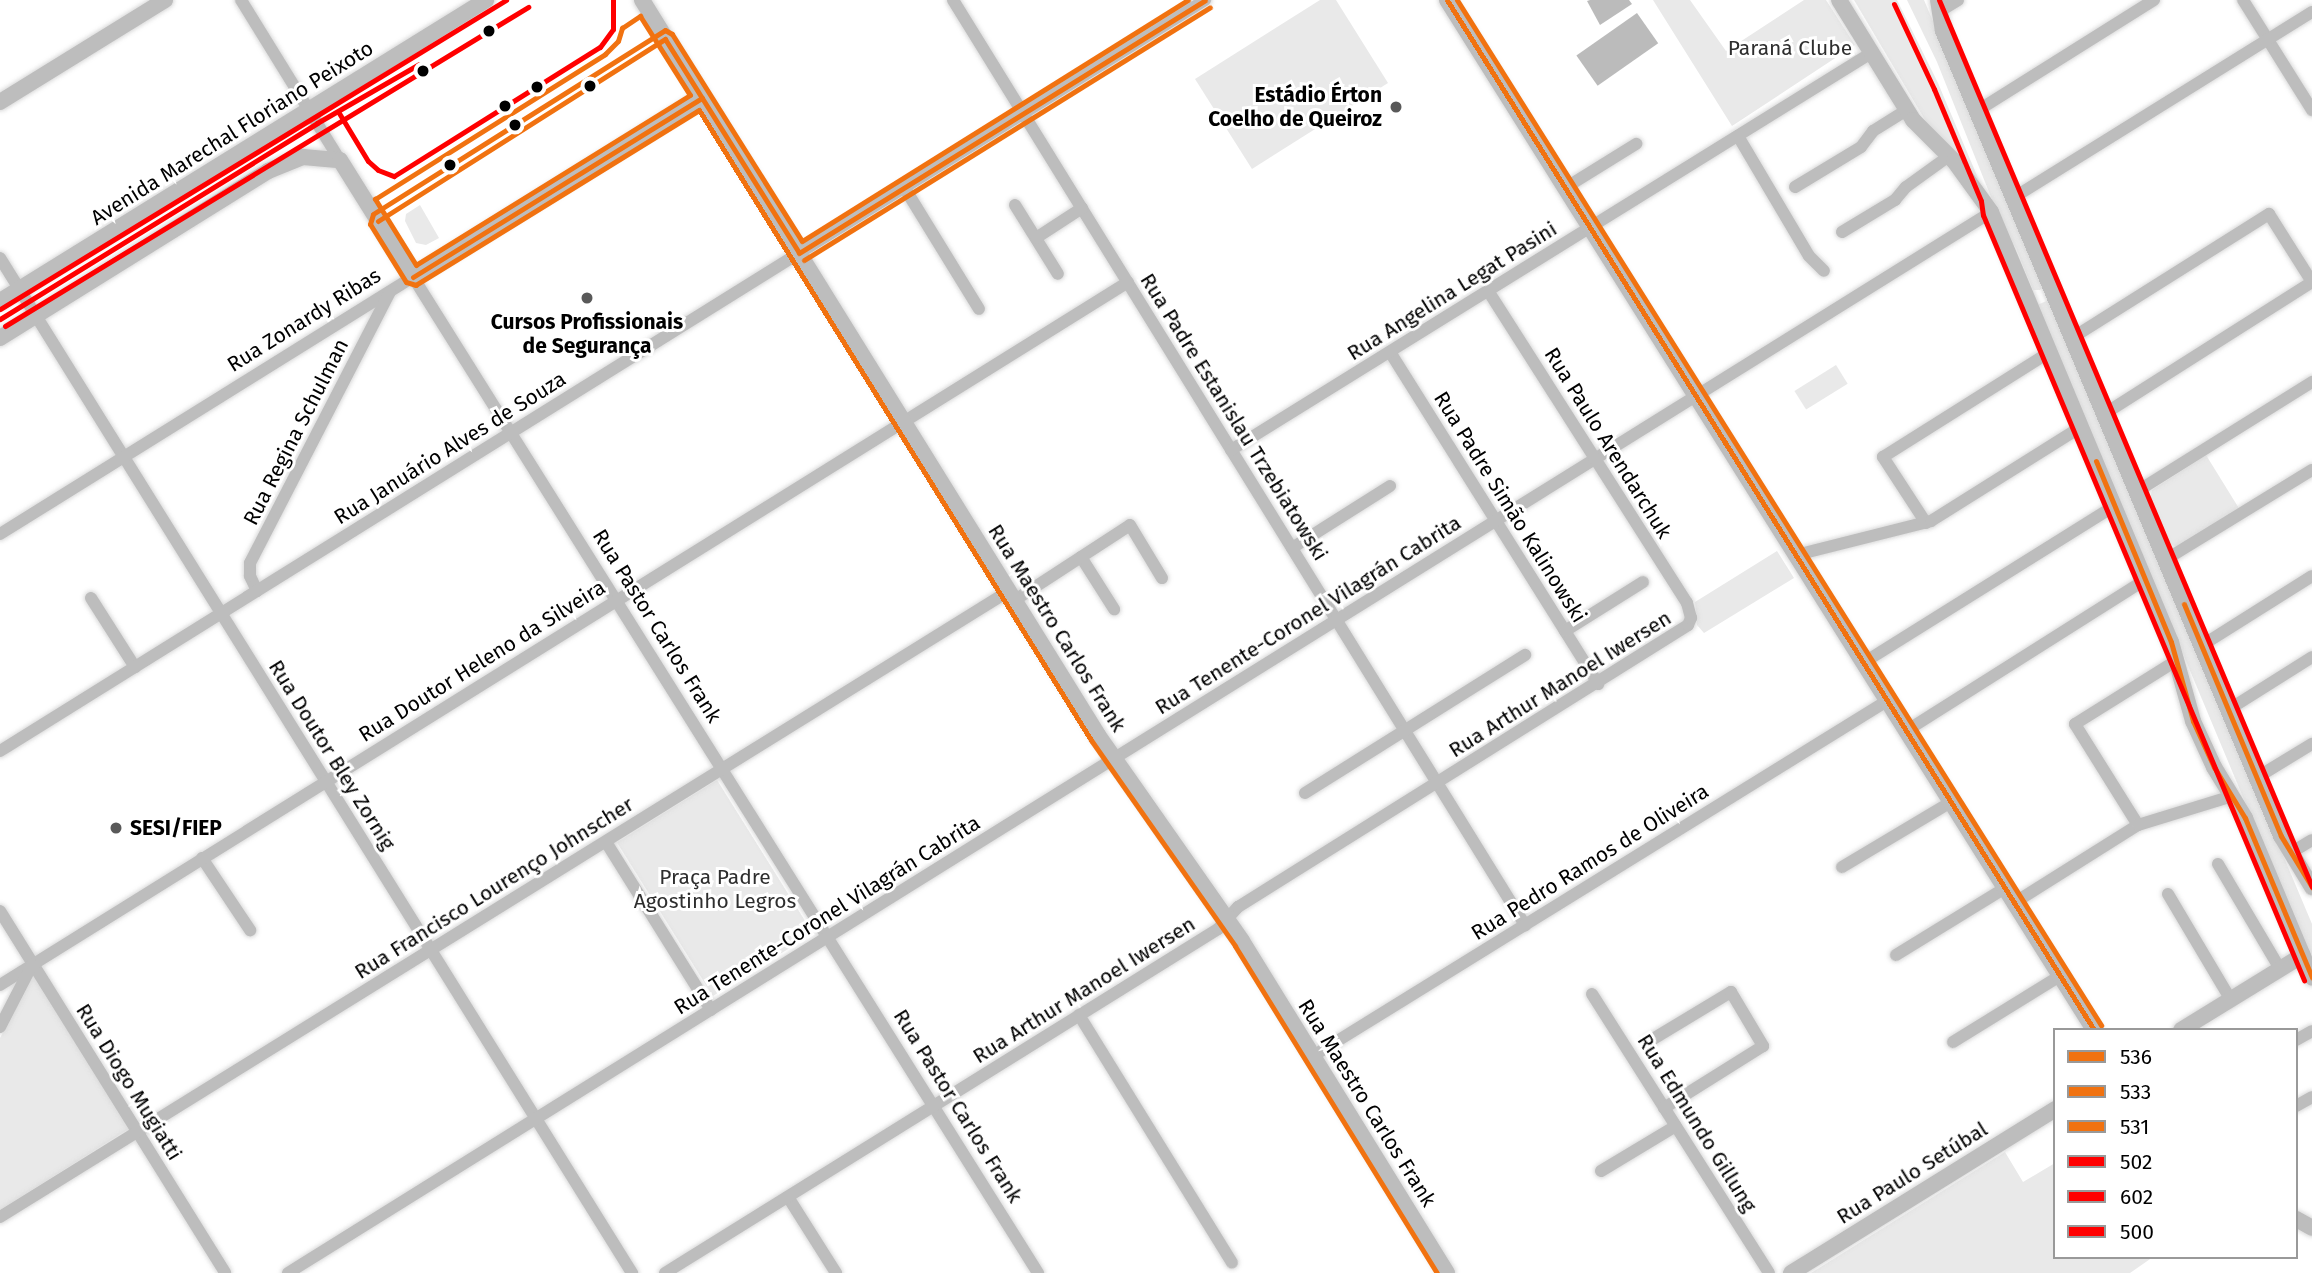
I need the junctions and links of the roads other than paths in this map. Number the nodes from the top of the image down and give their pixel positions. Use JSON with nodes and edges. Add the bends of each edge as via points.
{"nodes":[{"id":1,"x":241,"y":0,"type":"edge"},
{"id":2,"x":486,"y":0,"type":"edge"},
{"id":3,"x":953,"y":0,"type":"edge"},
{"id":4,"x":1205,"y":0,"type":"edge"},
{"id":5,"x":1447,"y":0,"type":"edge"},
{"id":6,"x":1839,"y":0,"type":"edge"},
{"id":7,"x":1958,"y":0,"type":"edge"},
{"id":8,"x":2154,"y":0,"type":"edge"},
{"id":9,"x":2243,"y":0,"type":"edge"},
{"id":10,"x":163,"y":1,"type":"edge"},
{"id":11,"x":642,"y":1,"type":"edge"},
{"id":12,"x":1939,"y":5,"type":"edge"},
{"id":13,"x":2312,"y":12,"type":"edge"},
{"id":14,"x":2268,"y":40,"type":"junction"},
{"id":15,"x":1871,"y":53,"type":"junction"},
{"id":16,"x":702,"y":98,"type":"junction"},
{"id":17,"x":0,"y":102,"type":"edge"},
{"id":18,"x":309,"y":110,"type":"junction"},
{"id":19,"x":1906,"y":110,"type":"junction"},
{"id":20,"x":2312,"y":110,"type":"edge"},
{"id":21,"x":1977,"y":111,"type":"junction"},
{"id":22,"x":1023,"y":113,"type":"junction"},
{"id":23,"x":1738,"y":136,"type":"junction"},
{"id":24,"x":1636,"y":144,"type":"dead end"},
{"id":25,"x":1949,"y":156,"type":"junction"},
{"id":26,"x":340,"y":160,"type":"junction"},
{"id":27,"x":904,"y":187,"type":"junction"},
{"id":28,"x":1795,"y":187,"type":"dead end"},
{"id":29,"x":1565,"y":188,"type":"junction"},
{"id":30,"x":2013,"y":198,"type":"junction"},
{"id":31,"x":1015,"y":205,"type":"dead end"},
{"id":32,"x":1082,"y":208,"type":"junction"},
{"id":33,"x":1991,"y":212,"type":"junction"},
{"id":34,"x":1590,"y":228,"type":"junction"},
{"id":35,"x":1842,"y":232,"type":"dead end"},
{"id":36,"x":1036,"y":238,"type":"junction"},
{"id":37,"x":799,"y":253,"type":"junction"},
{"id":38,"x":0,"y":258,"type":"edge"},
{"id":39,"x":1824,"y":271,"type":"dead end"},
{"id":40,"x":1058,"y":274,"type":"dead end"},
{"id":41,"x":413,"y":277,"type":"junction"},
{"id":42,"x":1128,"y":282,"type":"junction"},
{"id":43,"x":2312,"y":282,"type":"edge"},
{"id":44,"x":2050,"y":286,"type":"junction"},
{"id":45,"x":19,"y":289,"type":"junction"},
{"id":46,"x":390,"y":291,"type":"junction"},
{"id":47,"x":1488,"y":291,"type":"junction"},
{"id":48,"x":2025,"y":293,"type":"junction"},
{"id":49,"x":0,"y":301,"type":"edge"},
{"id":50,"x":979,"y":309,"type":"dead end"},
{"id":51,"x":36,"y":316,"type":"junction"},
{"id":52,"x":0,"y":338,"type":"edge"},
{"id":53,"x":2072,"y":338,"type":"junction"},
{"id":54,"x":1390,"y":352,"type":"junction"},
{"id":55,"x":2050,"y":352,"type":"junction"},
{"id":56,"x":2312,"y":383,"type":"edge"},
{"id":57,"x":1696,"y":396,"type":"junction"},
{"id":58,"x":2104,"y":414,"type":"junction"},
{"id":59,"x":904,"y":422,"type":"junction"},
{"id":60,"x":2081,"y":427,"type":"junction"},
{"id":61,"x":511,"y":433,"type":"junction"},
{"id":62,"x":1231,"y":450,"type":"junction"},
{"id":63,"x":2119,"y":451,"type":"junction"},
{"id":64,"x":124,"y":457,"type":"junction"},
{"id":65,"x":1595,"y":459,"type":"junction"},
{"id":66,"x":2096,"y":461,"type":"junction"},
{"id":67,"x":2312,"y":470,"type":"edge"},
{"id":68,"x":1390,"y":486,"type":"dead end"},
{"id":69,"x":2136,"y":492,"type":"junction"},
{"id":70,"x":2114,"y":506,"type":"junction"},
{"id":71,"x":1496,"y":521,"type":"junction"},
{"id":72,"x":1926,"y":523,"type":"junction"},
{"id":73,"x":0,"y":534,"type":"edge"},
{"id":74,"x":1292,"y":548,"type":"junction"},
{"id":75,"x":1796,"y":555,"type":"junction"},
{"id":76,"x":1081,"y":557,"type":"junction"},
{"id":77,"x":2165,"y":560,"type":"junction"},
{"id":78,"x":2312,"y":576,"type":"edge"},
{"id":79,"x":1162,"y":579,"type":"dead end"},
{"id":80,"x":2145,"y":580,"type":"junction"},
{"id":81,"x":1643,"y":582,"type":"dead end"},
{"id":82,"x":257,"y":591,"type":"junction"},
{"id":83,"x":1012,"y":596,"type":"junction"},
{"id":84,"x":91,"y":598,"type":"dead end"},
{"id":85,"x":616,"y":601,"type":"junction"},
{"id":86,"x":1114,"y":609,"type":"dead end"},
{"id":87,"x":221,"y":613,"type":"junction"},
{"id":88,"x":1690,"y":618,"type":"joint"},
{"id":89,"x":1337,"y":620,"type":"junction"},
{"id":90,"x":1565,"y":631,"type":"junction"},
{"id":91,"x":2201,"y":646,"type":"junction"},
{"id":92,"x":1525,"y":655,"type":"dead end"},
{"id":93,"x":2312,"y":657,"type":"edge"},
{"id":94,"x":2176,"y":661,"type":"junction"},
{"id":95,"x":1864,"y":663,"type":"junction"},
{"id":96,"x":135,"y":667,"type":"junction"},
{"id":97,"x":1598,"y":684,"type":"junction"},
{"id":98,"x":1887,"y":701,"type":"junction"},
{"id":99,"x":2228,"y":710,"type":"junction"},
{"id":100,"x":1405,"y":730,"type":"junction"},
{"id":101,"x":1906,"y":731,"type":"junction"},
{"id":102,"x":2312,"y":744,"type":"edge"},
{"id":103,"x":0,"y":751,"type":"edge"},
{"id":104,"x":1113,"y":759,"type":"junction"},
{"id":105,"x":722,"y":769,"type":"junction"},
{"id":106,"x":2256,"y":778,"type":"junction"},
{"id":107,"x":326,"y":781,"type":"junction"},
{"id":108,"x":1438,"y":783,"type":"junction"},
{"id":109,"x":1305,"y":793,"type":"dead end"},
{"id":110,"x":2232,"y":796,"type":"junction"},
{"id":111,"x":1951,"y":802,"type":"junction"},
{"id":112,"x":2138,"y":825,"type":"junction"},
{"id":113,"x":2312,"y":840,"type":"edge"},
{"id":114,"x":606,"y":842,"type":"junction"},
{"id":115,"x":2292,"y":852,"type":"junction"},
{"id":116,"x":202,"y":858,"type":"junction"},
{"id":117,"x":2218,"y":864,"type":"dead end"},
{"id":118,"x":1842,"y":867,"type":"dead end"},
{"id":119,"x":2312,"y":887,"type":"edge"},
{"id":120,"x":2004,"y":888,"type":"junction"},
{"id":121,"x":2168,"y":894,"type":"dead end"},
{"id":122,"x":2014,"y":902,"type":"junction"},
{"id":123,"x":0,"y":911,"type":"edge"},
{"id":124,"x":1227,"y":919,"type":"junction"},
{"id":125,"x":1525,"y":925,"type":"junction"},
{"id":126,"x":250,"y":930,"type":"dead end"},
{"id":127,"x":828,"y":937,"type":"junction"},
{"id":128,"x":431,"y":950,"type":"junction"},
{"id":129,"x":1896,"y":956,"type":"dead end"},
{"id":130,"x":2303,"y":956,"type":"junction"},
{"id":131,"x":33,"y":964,"type":"junction"},
{"id":132,"x":2280,"y":969,"type":"junction"},
{"id":133,"x":2060,"y":976,"type":"junction"},
{"id":134,"x":2312,"y":977,"type":"edge"},
{"id":135,"x":0,"y":985,"type":"edge"},
{"id":136,"x":1592,"y":994,"type":"dead end"},
{"id":137,"x":2231,"y":1000,"type":"junction"},
{"id":138,"x":711,"y":1010,"type":"junction"},
{"id":139,"x":1079,"y":1015,"type":"junction"},
{"id":140,"x":0,"y":1027,"type":"edge"},
{"id":141,"x":2093,"y":1028,"type":"edge"},
{"id":142,"x":2184,"y":1028,"type":"edge"},
{"id":143,"x":1648,"y":1042,"type":"dead end"},
{"id":144,"x":1953,"y":1042,"type":"dead end"},
{"id":145,"x":1313,"y":1056,"type":"junction"},
{"id":146,"x":933,"y":1106,"type":"junction"},
{"id":147,"x":1664,"y":1108,"type":"junction"},
{"id":148,"x":2053,"y":1110,"type":"edge"},
{"id":149,"x":536,"y":1119,"type":"junction"},
{"id":150,"x":1676,"y":1126,"type":"junction"},
{"id":151,"x":138,"y":1132,"type":"junction"},
{"id":152,"x":1601,"y":1171,"type":"dead end"},
{"id":153,"x":788,"y":1197,"type":"junction"},
{"id":154,"x":0,"y":1217,"type":"edge"},
{"id":155,"x":1231,"y":1263,"type":"dead end"},
{"id":156,"x":225,"y":1273,"type":"edge"},
{"id":157,"x":288,"y":1273,"type":"edge"},
{"id":158,"x":632,"y":1273,"type":"edge"},
{"id":159,"x":666,"y":1273,"type":"edge"},
{"id":160,"x":836,"y":1273,"type":"edge"},
{"id":161,"x":1038,"y":1273,"type":"edge"},
{"id":162,"x":1447,"y":1273,"type":"edge"},
{"id":163,"x":1769,"y":1273,"type":"edge"},
{"id":164,"x":1791,"y":1273,"type":"edge"}],
"edges":[{"from":1,"to":18,"type":"street","name":"Rua Pastor Carlos Frank"},
{"from":2,"to":18,"type":"main road","name":"Avenida Marechal Floriano Peixoto"},
{"from":3,"to":22,"type":"street","name":"Rua Padre Estanislau Trzebiatowski"},
{"from":4,"to":22,"type":"street","name":"Rua Januário Alves de Souza"},
{"from":5,"to":29,"type":"main road"},
{"from":6,"to":15,"type":"main road"},
{"from":7,"to":12,"type":"street"},
{"from":8,"to":21,"type":"street"},
{"from":9,"to":14,"type":"street"},
{"from":10,"to":17,"type":"main road"},
{"from":11,"to":16,"type":"main road","name":"Rua Maestro Carlos Frank"},
{"from":12,"to":21,"type":"main road","via":[[1943,31]]},
{"from":13,"to":14,"type":"street"},
{"from":14,"to":20,"type":"street"},
{"from":14,"to":30,"type":"street"},
{"from":15,"to":19,"type":"main road"},
{"from":15,"to":23,"type":"street","name":"Rua Angelina Legat Pasini"},
{"from":16,"to":37,"type":"main road","name":"Rua Maestro Carlos Frank"},
{"from":16,"to":41,"type":"main road","name":"Rua Zonardy Ribas"},
{"from":18,"to":26,"type":"street","name":"Rua Pastor Carlos Frank"},
{"from":18,"to":45,"type":"main road","name":"Avenida Marechal Floriano Peixoto"},
{"from":19,"to":25,"type":"main road"},
{"from":19,"to":28,"type":"street","via":[[1873,131],[1861,147]]},
{"from":21,"to":30,"type":"main road"},
{"from":22,"to":27,"type":"street","name":"Rua Januário Alves de Souza"},
{"from":22,"to":32,"type":"street","name":"Rua Padre Estanislau Trzebiatowski"},
{"from":23,"to":34,"type":"street","name":"Rua Angelina Legat Pasini"},
{"from":23,"to":39,"type":"street","via":[[1809,256]]},
{"from":24,"to":29,"type":"street"},
{"from":25,"to":33,"type":"main road"},
{"from":25,"to":35,"type":"street","via":[[1895,200]]},
{"from":26,"to":41,"type":"main road","name":"Rua Pastor Carlos Frank"},
{"from":26,"to":51,"type":"main road","via":[[303,157],[279,165]]},
{"from":27,"to":37,"type":"street","name":"Rua Januário Alves de Souza"},
{"from":27,"to":50,"type":"street"},
{"from":29,"to":34,"type":"main road"},
{"from":30,"to":44,"type":"main road"},
{"from":31,"to":36,"type":"street"},
{"from":32,"to":36,"type":"street"},
{"from":32,"to":42,"type":"street","name":"Rua Padre Estanislau Trzebiatowski"},
{"from":33,"to":48,"type":"main road"},
{"from":33,"to":57,"type":"street","name":"Rua Tenente-Coronel Vilagrán Cabrita"},
{"from":34,"to":47,"type":"street","name":"Rua Angelina Legat Pasini"},
{"from":34,"to":57,"type":"main road"},
{"from":36,"to":40,"type":"street"},
{"from":37,"to":59,"type":"main road","name":"Rua Maestro Carlos Frank"},
{"from":37,"to":61,"type":"street","name":"Rua Januário Alves de Souza"},
{"from":38,"to":45,"type":"street","name":"Rua Doutor Bley Zornig"},
{"from":41,"to":46,"type":"street","name":"Rua Zonardy Ribas"},
{"from":41,"to":61,"type":"street","name":"Rua Pastor Carlos Frank"},
{"from":42,"to":59,"type":"street","name":"Rua Doutor Heleno da Silveira"},
{"from":42,"to":62,"type":"street","name":"Rua Padre Estanislau Trzebiatowski"},
{"from":43,"to":53,"type":"street","via":[[2269,214]]},
{"from":43,"to":58,"type":"street"},
{"from":44,"to":48,"type":"main road","via":[[2039,297]]},
{"from":44,"to":53,"type":"main road"},
{"from":45,"to":49,"type":"main road","name":"Avenida Marechal Floriano Peixoto"},
{"from":45,"to":51,"type":"street","name":"Rua Doutor Bley Zornig"},
{"from":46,"to":64,"type":"street","name":"Rua Zonardy Ribas"},
{"from":46,"to":82,"type":"street","name":"Rua Regina Schulman","via":[[250,563]]},
{"from":47,"to":54,"type":"street","name":"Rua Angelina Legat Pasini"},
{"from":47,"to":65,"type":"street","name":"Rua Paulo Arendarchuk"},
{"from":48,"to":55,"type":"main road"},
{"from":51,"to":52,"type":"main road"},
{"from":51,"to":64,"type":"street","name":"Rua Doutor Bley Zornig"},
{"from":53,"to":58,"type":"main road"},
{"from":54,"to":62,"type":"street","name":"Rua Angelina Legat Pasini"},
{"from":54,"to":71,"type":"street","name":"Rua Padre Simão Kalinowski"},
{"from":55,"to":60,"type":"main road"},
{"from":55,"to":72,"type":"street","via":[[1883,457]]},
{"from":56,"to":69,"type":"street"},
{"from":57,"to":65,"type":"street","name":"Rua Tenente-Coronel Vilagrán Cabrita"},
{"from":57,"to":75,"type":"main road"},
{"from":58,"to":63,"type":"main road"},
{"from":59,"to":83,"type":"main road","name":"Rua Maestro Carlos Frank"},
{"from":59,"to":85,"type":"street","name":"Rua Doutor Heleno da Silveira"},
{"from":60,"to":66,"type":"main road"},
{"from":60,"to":72,"type":"street"},
{"from":61,"to":82,"type":"street","name":"Rua Januário Alves de Souza"},
{"from":61,"to":85,"type":"street","name":"Rua Pastor Carlos Frank"},
{"from":62,"to":74,"type":"street","name":"Rua Padre Estanislau Trzebiatowski"},
{"from":63,"to":66,"type":"main road","via":[[2110,444],[2103,446],[2096,452]]},
{"from":63,"to":69,"type":"main road"},
{"from":64,"to":73,"type":"street","name":"Rua Zonardy Ribas"},
{"from":64,"to":87,"type":"street","name":"Rua Doutor Bley Zornig"},
{"from":65,"to":71,"type":"street","name":"Rua Tenente-Coronel Vilagrán Cabrita"},
{"from":65,"to":88,"type":"street","name":"Rua Paulo Arendarchuk","via":[[1687,603]]},
{"from":66,"to":70,"type":"main road"},
{"from":67,"to":77,"type":"street"},
{"from":68,"to":74,"type":"street"},
{"from":69,"to":77,"type":"main road"},
{"from":70,"to":80,"type":"main road"},
{"from":70,"to":95,"type":"street"},
{"from":71,"to":89,"type":"street","name":"Rua Tenente-Coronel Vilagrán Cabrita"},
{"from":71,"to":90,"type":"street","name":"Rua Padre Simão Kalinowski"},
{"from":72,"to":75,"type":"street"},
{"from":74,"to":89,"type":"street","name":"Rua Padre Estanislau Trzebiatowski"},
{"from":75,"to":95,"type":"main road"},
{"from":76,"to":79,"type":"street","name":"Rua Francisco Lourenço Johnscher","via":[[1130,525]]},
{"from":76,"to":83,"type":"street","name":"Rua Francisco Lourenço Johnscher"},
{"from":76,"to":86,"type":"street"},
{"from":77,"to":91,"type":"main road"},
{"from":78,"to":91,"type":"street"},
{"from":80,"to":94,"type":"main road"},
{"from":80,"to":101,"type":"street"},
{"from":81,"to":90,"type":"street"},
{"from":82,"to":87,"type":"street","name":"Rua Januário Alves de Souza"},
{"from":83,"to":104,"type":"main road","name":"Rua Maestro Carlos Frank"},
{"from":83,"to":105,"type":"street","name":"Rua Francisco Lourenço Johnscher"},
{"from":84,"to":96,"type":"street"},
{"from":85,"to":105,"type":"street","name":"Rua Pastor Carlos Frank"},
{"from":85,"to":107,"type":"street","name":"Rua Doutor Heleno da Silveira"},
{"from":87,"to":96,"type":"street","name":"Rua Januário Alves de Souza"},
{"from":87,"to":107,"type":"street","name":"Rua Doutor Bley Zornig"},
{"from":88,"to":97,"type":"street","name":"Rua Arthur Manoel Iwersen","via":[[1682,631]]},
{"from":89,"to":100,"type":"street","name":"Rua Padre Estanislau Trzebiatowski"},
{"from":89,"to":104,"type":"street","name":"Rua Tenente-Coronel Vilagrán Cabrita"},
{"from":90,"to":97,"type":"street","name":"Rua Padre Simão Kalinowski"},
{"from":91,"to":99,"type":"main road"},
{"from":92,"to":100,"type":"street"},
{"from":93,"to":99,"type":"street"},
{"from":94,"to":110,"type":"main road","via":[[2199,734]]},
{"from":94,"to":112,"type":"street","via":[[2075,724]]},
{"from":95,"to":98,"type":"main road"},
{"from":96,"to":103,"type":"street","name":"Rua Januário Alves de Souza"},
{"from":97,"to":108,"type":"street","name":"Rua Arthur Manoel Iwersen"},
{"from":98,"to":101,"type":"main road"},
{"from":98,"to":125,"type":"street","name":"Rua Pedro Ramos de Oliveira"},
{"from":99,"to":106,"type":"main road"},
{"from":100,"to":108,"type":"street","name":"Rua Padre Estanislau Trzebiatowski"},
{"from":100,"to":109,"type":"street"},
{"from":101,"to":111,"type":"main road"},
{"from":102,"to":106,"type":"street"},
{"from":104,"to":124,"type":"main road","name":"Rua Maestro Carlos Frank"},
{"from":104,"to":127,"type":"street","name":"Rua Tenente-Coronel Vilagrán Cabrita"},
{"from":105,"to":114,"type":"street","name":"Rua Francisco Lourenço Johnscher"},
{"from":105,"to":127,"type":"street","name":"Rua Pastor Carlos Frank"},
{"from":106,"to":115,"type":"main road","via":[[2280,836]]},
{"from":107,"to":116,"type":"street","name":"Rua Doutor Heleno da Silveira"},
{"from":107,"to":128,"type":"street","name":"Rua Doutor Bley Zornig"},
{"from":108,"to":124,"type":"street","name":"Rua Arthur Manoel Iwersen"},
{"from":108,"to":125,"type":"street","name":"Rua Padre Estanislau Trzebiatowski"},
{"from":110,"to":112,"type":"street"},
{"from":110,"to":130,"type":"main road"},
{"from":111,"to":118,"type":"street"},
{"from":111,"to":120,"type":"main road"},
{"from":112,"to":122,"type":"street"},
{"from":113,"to":115,"type":"street"},
{"from":114,"to":128,"type":"street","name":"Rua Francisco Lourenço Johnscher"},
{"from":114,"to":138,"type":"street"},
{"from":115,"to":119,"type":"main road"},
{"from":116,"to":126,"type":"street"},
{"from":116,"to":131,"type":"street","name":"Rua Doutor Heleno da Silveira"},
{"from":117,"to":132,"type":"street"},
{"from":120,"to":122,"type":"main road"},
{"from":120,"to":129,"type":"street"},
{"from":121,"to":137,"type":"street"},
{"from":122,"to":133,"type":"main road"},
{"from":123,"to":131,"type":"street","name":"Rua Diogo Mugiatti"},
{"from":124,"to":139,"type":"street","name":"Rua Arthur Manoel Iwersen"},
{"from":124,"to":145,"type":"main road","name":"Rua Maestro Carlos Frank"},
{"from":125,"to":145,"type":"street","name":"Rua Pedro Ramos de Oliveira"},
{"from":127,"to":138,"type":"street","name":"Rua Tenente-Coronel Vilagrán Cabrita"},
{"from":127,"to":146,"type":"street","name":"Rua Pastor Carlos Frank"},
{"from":128,"to":149,"type":"street","name":"Rua Doutor Bley Zornig"},
{"from":128,"to":151,"type":"street","name":"Rua Francisco Lourenço Johnscher"},
{"from":130,"to":132,"type":"main road"},
{"from":130,"to":134,"type":"main road"},
{"from":131,"to":135,"type":"street","name":"Rua Doutor Heleno da Silveira"},
{"from":131,"to":140,"type":"street"},
{"from":131,"to":151,"type":"street","name":"Rua Diogo Mugiatti"},
{"from":132,"to":137,"type":"main road"},
{"from":133,"to":141,"type":"main road"},
{"from":133,"to":144,"type":"street"},
{"from":136,"to":147,"type":"street","name":"Rua Edmundo Gillung"},
{"from":137,"to":142,"type":"main road"},
{"from":138,"to":149,"type":"street","name":"Rua Tenente-Coronel Vilagrán Cabrita"},
{"from":139,"to":146,"type":"street","name":"Rua Arthur Manoel Iwersen"},
{"from":139,"to":155,"type":"street"},
{"from":143,"to":147,"type":"street","via":[[1731,992],[1763,1046]]},
{"from":145,"to":162,"type":"main road","name":"Rua Maestro Carlos Frank"},
{"from":146,"to":153,"type":"street","name":"Rua Arthur Manoel Iwersen"},
{"from":146,"to":161,"type":"street","name":"Rua Pastor Carlos Frank"},
{"from":147,"to":150,"type":"street","name":"Rua Edmundo Gillung"},
{"from":148,"to":164,"type":"main road","name":"Rua Paulo Setúbal"},
{"from":149,"to":157,"type":"street","name":"Rua Tenente-Coronel Vilagrán Cabrita"},
{"from":149,"to":158,"type":"street","name":"Rua Doutor Bley Zornig"},
{"from":150,"to":152,"type":"street"},
{"from":150,"to":163,"type":"street","name":"Rua Edmundo Gillung"},
{"from":151,"to":154,"type":"street","name":"Rua Francisco Lourenço Johnscher"},
{"from":151,"to":156,"type":"street","name":"Rua Diogo Mugiatti"},
{"from":153,"to":159,"type":"street","name":"Rua Arthur Manoel Iwersen"},
{"from":153,"to":160,"type":"street"}]}
